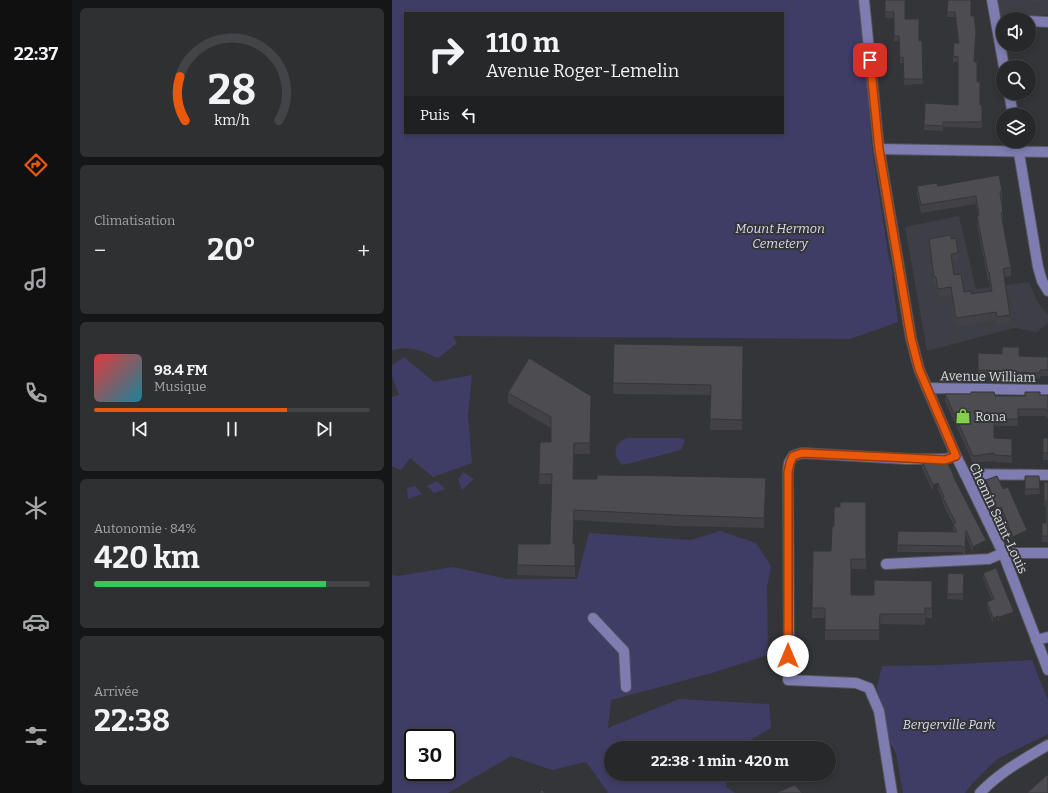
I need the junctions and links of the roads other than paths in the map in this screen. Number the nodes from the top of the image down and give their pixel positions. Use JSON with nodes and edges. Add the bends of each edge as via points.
{"nodes":[{"id":1,"x":864,"y":0,"type":"edge"},
{"id":2,"x":992,"y":0,"type":"edge"},
{"id":3,"x":996,"y":12,"type":"edge"},
{"id":4,"x":1036,"y":21,"type":"edge"},
{"id":5,"x":1048,"y":22,"type":"edge"},
{"id":6,"x":1018,"y":148,"type":"edge"},
{"id":7,"x":879,"y":149,"type":"junction"},
{"id":8,"x":1019,"y":151,"type":"junction"},
{"id":9,"x":1048,"y":152,"type":"edge"},
{"id":10,"x":1048,"y":291,"type":"edge"},
{"id":11,"x":927,"y":388,"type":"junction"},
{"id":12,"x":1048,"y":390,"type":"edge"},
{"id":13,"x":956,"y":456,"type":"junction"},
{"id":14,"x":965,"y":474,"type":"junction"},
{"id":15,"x":1048,"y":475,"type":"edge"},
{"id":16,"x":1003,"y":552,"type":"junction"},
{"id":17,"x":1048,"y":553,"type":"edge"},
{"id":18,"x":886,"y":564,"type":"dead end"},
{"id":19,"x":593,"y":618,"type":"dead end"},
{"id":20,"x":1048,"y":638,"type":"edge"},
{"id":21,"x":1036,"y":640,"type":"junction"},
{"id":22,"x":1048,"y":670,"type":"edge"},
{"id":23,"x":626,"y":687,"type":"dead end"},
{"id":24,"x":1048,"y":745,"type":"edge"},
{"id":25,"x":892,"y":793,"type":"edge"},
{"id":26,"x":980,"y":793,"type":"edge"}],
"edges":[{"from":1,"to":7,"type":"street","name":"Chemin Saint-Louis"},
{"from":2,"to":3,"type":"street"},
{"from":4,"to":5,"type":"street"},
{"from":6,"to":8,"type":"street"},
{"from":7,"to":8,"type":"street"},
{"from":7,"to":11,"type":"street","name":"Chemin Saint-Louis","via":[[911,338]]},
{"from":8,"to":9,"type":"street"},
{"from":8,"to":10,"type":"street","via":[[1038,267]]},
{"from":11,"to":12,"type":"street","name":"Avenue William"},
{"from":11,"to":13,"type":"street","name":"Chemin Saint-Louis"},
{"from":13,"to":14,"type":"street","name":"Chemin Saint-Louis"},
{"from":13,"to":25,"type":"street","via":[[945,460],[802,453],[793,456],[788,472],[788,680],[856,683],[869,688],[879,711]]},
{"from":14,"to":15,"type":"street"},
{"from":14,"to":16,"type":"street","name":"Chemin Saint-Louis"},
{"from":16,"to":17,"type":"street"},
{"from":16,"to":18,"type":"street","via":[[989,559]]},
{"from":16,"to":21,"type":"street","name":"Chemin Saint-Louis"},
{"from":19,"to":23,"type":"street","via":[[624,650]]},
{"from":20,"to":21,"type":"street"},
{"from":21,"to":22,"type":"street","name":"Chemin Saint-Louis"},
{"from":24,"to":26,"type":"street","via":[[1016,763]]}]}
